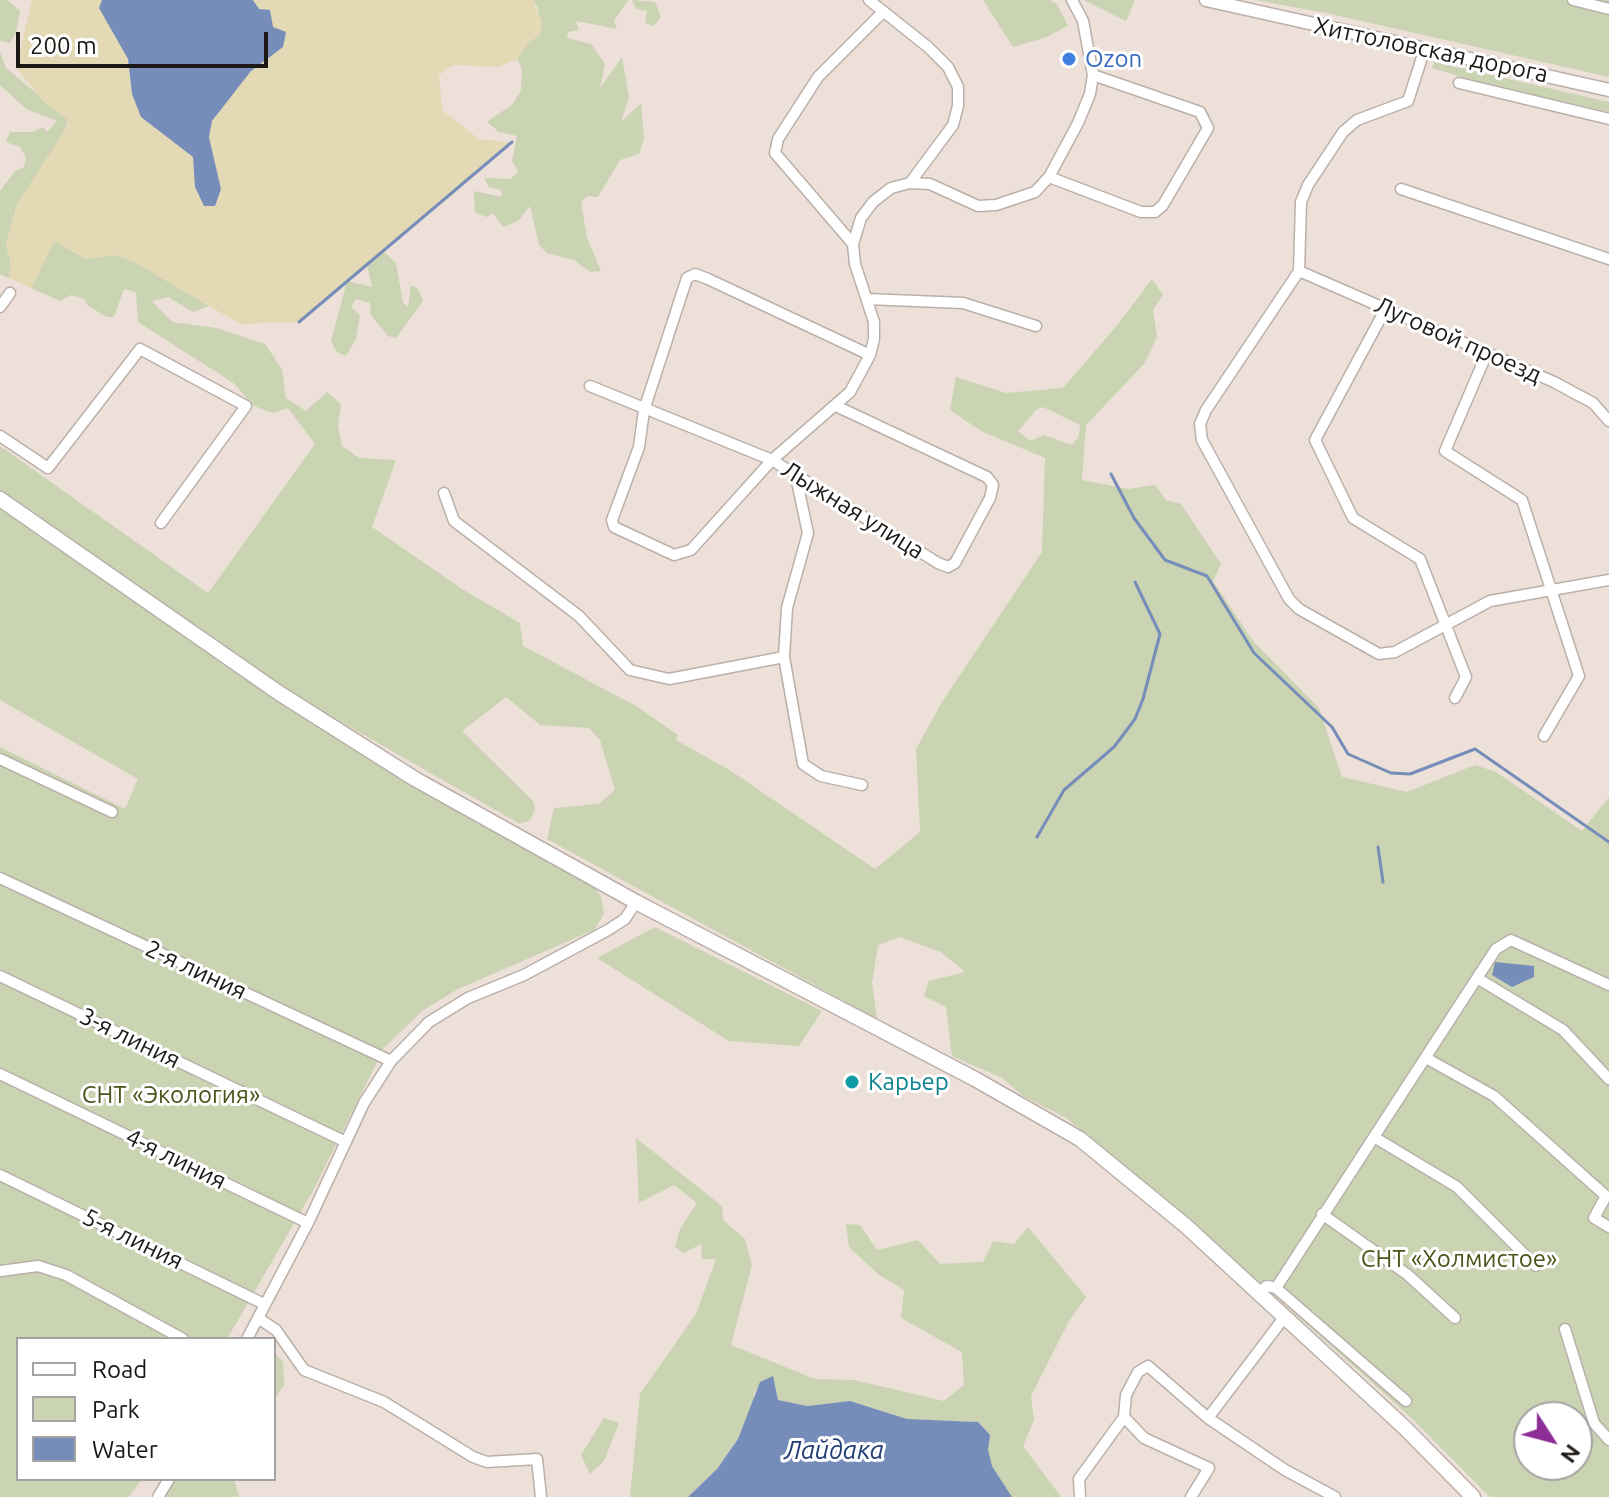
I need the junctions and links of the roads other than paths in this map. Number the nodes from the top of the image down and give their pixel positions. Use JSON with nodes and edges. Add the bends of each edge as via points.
{"nodes":[{"id":1,"x":869,"y":0,"type":"edge"},
{"id":2,"x":1072,"y":0,"type":"edge"},
{"id":3,"x":1206,"y":0,"type":"edge"},
{"id":4,"x":1573,"y":0,"type":"edge"},
{"id":5,"x":1609,"y":9,"type":"edge"},
{"id":6,"x":883,"y":12,"type":"junction"},
{"id":7,"x":1425,"y":48,"type":"junction"},
{"id":8,"x":1093,"y":75,"type":"junction"},
{"id":9,"x":1459,"y":83,"type":"dead end"},
{"id":10,"x":1609,"y":90,"type":"edge"},
{"id":11,"x":1609,"y":119,"type":"edge"},
{"id":12,"x":1049,"y":177,"type":"junction"},
{"id":13,"x":910,"y":183,"type":"junction"},
{"id":14,"x":1401,"y":189,"type":"dead end"},
{"id":15,"x":853,"y":244,"type":"junction"},
{"id":16,"x":1609,"y":259,"type":"edge"},
{"id":17,"x":1299,"y":271,"type":"junction"},
{"id":18,"x":10,"y":293,"type":"dead end"},
{"id":19,"x":867,"y":299,"type":"junction"},
{"id":20,"x":0,"y":307,"type":"edge"},
{"id":21,"x":1386,"y":308,"type":"junction"},
{"id":22,"x":1036,"y":326,"type":"dead end"},
{"id":23,"x":1487,"y":353,"type":"junction"},
{"id":24,"x":870,"y":355,"type":"junction"},
{"id":25,"x":590,"y":386,"type":"dead end"},
{"id":26,"x":836,"y":406,"type":"junction"},
{"id":27,"x":644,"y":410,"type":"junction"},
{"id":28,"x":1609,"y":421,"type":"edge"},
{"id":29,"x":0,"y":436,"type":"edge"},
{"id":30,"x":772,"y":460,"type":"junction"},
{"id":31,"x":796,"y":477,"type":"junction"},
{"id":32,"x":444,"y":493,"type":"dead end"},
{"id":33,"x":0,"y":499,"type":"edge"},
{"id":34,"x":161,"y":523,"type":"dead end"},
{"id":35,"x":1609,"y":580,"type":"edge"},
{"id":36,"x":1552,"y":593,"type":"junction"},
{"id":37,"x":1446,"y":622,"type":"junction"},
{"id":38,"x":784,"y":657,"type":"junction"},
{"id":39,"x":1455,"y":698,"type":"dead end"},
{"id":40,"x":1544,"y":736,"type":"dead end"},
{"id":41,"x":0,"y":759,"type":"edge"},
{"id":42,"x":862,"y":785,"type":"dead end"},
{"id":43,"x":112,"y":812,"type":"dead end"},
{"id":44,"x":0,"y":878,"type":"edge"},
{"id":45,"x":636,"y":902,"type":"junction"},
{"id":46,"x":0,"y":976,"type":"edge"},
{"id":47,"x":1477,"y":978,"type":"junction"},
{"id":48,"x":1609,"y":985,"type":"edge"},
{"id":49,"x":1426,"y":1058,"type":"junction"},
{"id":50,"x":391,"y":1061,"type":"junction"},
{"id":51,"x":0,"y":1074,"type":"edge"},
{"id":52,"x":1609,"y":1079,"type":"edge"},
{"id":53,"x":1374,"y":1137,"type":"junction"},
{"id":54,"x":346,"y":1142,"type":"junction"},
{"id":55,"x":0,"y":1175,"type":"edge"},
{"id":56,"x":1322,"y":1214,"type":"junction"},
{"id":57,"x":308,"y":1223,"type":"junction"},
{"id":58,"x":1609,"y":1227,"type":"edge"},
{"id":59,"x":1536,"y":1266,"type":"dead end"},
{"id":60,"x":0,"y":1271,"type":"edge"},
{"id":61,"x":1276,"y":1288,"type":"junction"},
{"id":62,"x":1257,"y":1294,"type":"junction"},
{"id":63,"x":264,"y":1304,"type":"junction"},
{"id":64,"x":258,"y":1318,"type":"junction"},
{"id":65,"x":1455,"y":1318,"type":"dead end"},
{"id":66,"x":1283,"y":1319,"type":"junction"},
{"id":67,"x":1565,"y":1329,"type":"dead end"},
{"id":68,"x":179,"y":1337,"type":"edge"},
{"id":69,"x":248,"y":1337,"type":"edge"},
{"id":70,"x":1406,"y":1401,"type":"dead end"},
{"id":71,"x":1124,"y":1417,"type":"junction"},
{"id":72,"x":1208,"y":1418,"type":"junction"},
{"id":73,"x":1609,"y":1440,"type":"edge"},
{"id":74,"x":541,"y":1497,"type":"edge"},
{"id":75,"x":1080,"y":1497,"type":"edge"},
{"id":76,"x":1191,"y":1497,"type":"edge"},
{"id":77,"x":1335,"y":1497,"type":"edge"},
{"id":78,"x":1473,"y":1497,"type":"edge"}],
"edges":[{"from":1,"to":6,"type":"street"},
{"from":2,"to":8,"type":"street","via":[[1083,21]]},
{"from":3,"to":7,"type":"street","name":"Хиттоловская дорога"},
{"from":4,"to":5,"type":"street"},
{"from":6,"to":13,"type":"street","via":[[948,67],[958,87],[953,125]]},
{"from":6,"to":15,"type":"street","via":[[818,77],[778,139],[775,153]]},
{"from":7,"to":10,"type":"street","name":"Хиттоловская дорога"},
{"from":7,"to":17,"type":"street","via":[[1408,101],[1357,120],[1308,185],[1301,202]]},
{"from":8,"to":12,"type":"street","via":[[1078,123]]},
{"from":8,"to":12,"type":"street","via":[[1200,112],[1208,128],[1155,212],[1141,212]]},
{"from":9,"to":11,"type":"street"},
{"from":12,"to":13,"type":"street","via":[[1035,192],[978,206],[930,184]]},
{"from":13,"to":15,"type":"street","via":[[891,188],[873,202]]},
{"from":14,"to":16,"type":"street"},
{"from":15,"to":19,"type":"street"},
{"from":17,"to":21,"type":"street","name":"Луговой проезд"},
{"from":17,"to":37,"type":"street","via":[[1206,410],[1200,424],[1202,440],[1299,609],[1379,654],[1395,652]]},
{"from":18,"to":20,"type":"street"},
{"from":19,"to":22,"type":"street","via":[[963,303]]},
{"from":19,"to":24,"type":"street","via":[[874,322]]},
{"from":21,"to":23,"type":"street","name":"Луговой проезд"},
{"from":21,"to":37,"type":"street","via":[[1315,440],[1353,518],[1420,559]]},
{"from":23,"to":28,"type":"street","name":"Луговой проезд","via":[[1593,403]]},
{"from":23,"to":36,"type":"street","via":[[1445,451],[1522,500]]},
{"from":24,"to":26,"type":"street"},
{"from":24,"to":27,"type":"street","via":[[695,274],[687,278]]},
{"from":25,"to":27,"type":"street","name":"Лыжная улица"},
{"from":26,"to":30,"type":"street"},
{"from":26,"to":31,"type":"street","name":"Лыжная улица","via":[[987,477],[993,485],[990,498],[970,537],[948,567]]},
{"from":27,"to":30,"type":"street","name":"Лыжная улица"},
{"from":27,"to":30,"type":"street","via":[[633,470],[612,520],[621,532],[674,555],[691,550]]},
{"from":29,"to":34,"type":"street","via":[[48,468],[140,349],[246,406]]},
{"from":30,"to":31,"type":"street","name":"Лыжная улица"},
{"from":31,"to":38,"type":"street","via":[[808,533],[787,608]]},
{"from":32,"to":38,"type":"street","via":[[454,521],[579,616],[630,670],[669,679]]},
{"from":33,"to":45,"type":"main road","via":[[339,734]]},
{"from":35,"to":36,"type":"street"},
{"from":36,"to":37,"type":"street","via":[[1490,601]]},
{"from":36,"to":40,"type":"street","via":[[1579,676]]},
{"from":37,"to":39,"type":"street","via":[[1466,677]]},
{"from":38,"to":42,"type":"street","via":[[803,764],[821,776]]},
{"from":41,"to":43,"type":"street"},
{"from":44,"to":50,"type":"street","name":"2-я линия"},
{"from":45,"to":50,"type":"street","via":[[625,919],[608,930],[429,1022]]},
{"from":45,"to":62,"type":"main road","via":[[1080,1139],[1186,1226]]},
{"from":46,"to":54,"type":"street","name":"3-я линия"},
{"from":47,"to":48,"type":"street","via":[[1496,949],[1511,940]]},
{"from":47,"to":49,"type":"street"},
{"from":47,"to":52,"type":"street","via":[[1563,1030]]},
{"from":49,"to":53,"type":"street"},
{"from":49,"to":58,"type":"street","via":[[1494,1096],[1606,1196],[1594,1218]]},
{"from":50,"to":54,"type":"street"},
{"from":51,"to":57,"type":"street","name":"4-я линия"},
{"from":53,"to":56,"type":"street"},
{"from":53,"to":59,"type":"street","via":[[1457,1187]]},
{"from":54,"to":57,"type":"street"},
{"from":55,"to":63,"type":"street","name":"5-я линия"},
{"from":56,"to":61,"type":"street"},
{"from":56,"to":65,"type":"street","via":[[1408,1275]]},
{"from":57,"to":63,"type":"street"},
{"from":60,"to":68,"type":"street","via":[[38,1266],[66,1275]]},
{"from":61,"to":62,"type":"street","via":[[1267,1286]]},
{"from":61,"to":70,"type":"street"},
{"from":62,"to":66,"type":"main road"},
{"from":63,"to":64,"type":"street"},
{"from":64,"to":69,"type":"street"},
{"from":64,"to":74,"type":"street","via":[[276,1330],[304,1370],[384,1402],[473,1457],[487,1462],[537,1459]]},
{"from":66,"to":72,"type":"street"},
{"from":66,"to":78,"type":"main road"},
{"from":67,"to":73,"type":"street","via":[[1594,1423]]},
{"from":71,"to":72,"type":"street","via":[[1126,1395],[1138,1372],[1148,1366]]},
{"from":71,"to":75,"type":"street","via":[[1079,1479]]},
{"from":71,"to":76,"type":"street","via":[[1144,1438],[1209,1468]]},
{"from":72,"to":77,"type":"street"}]}
